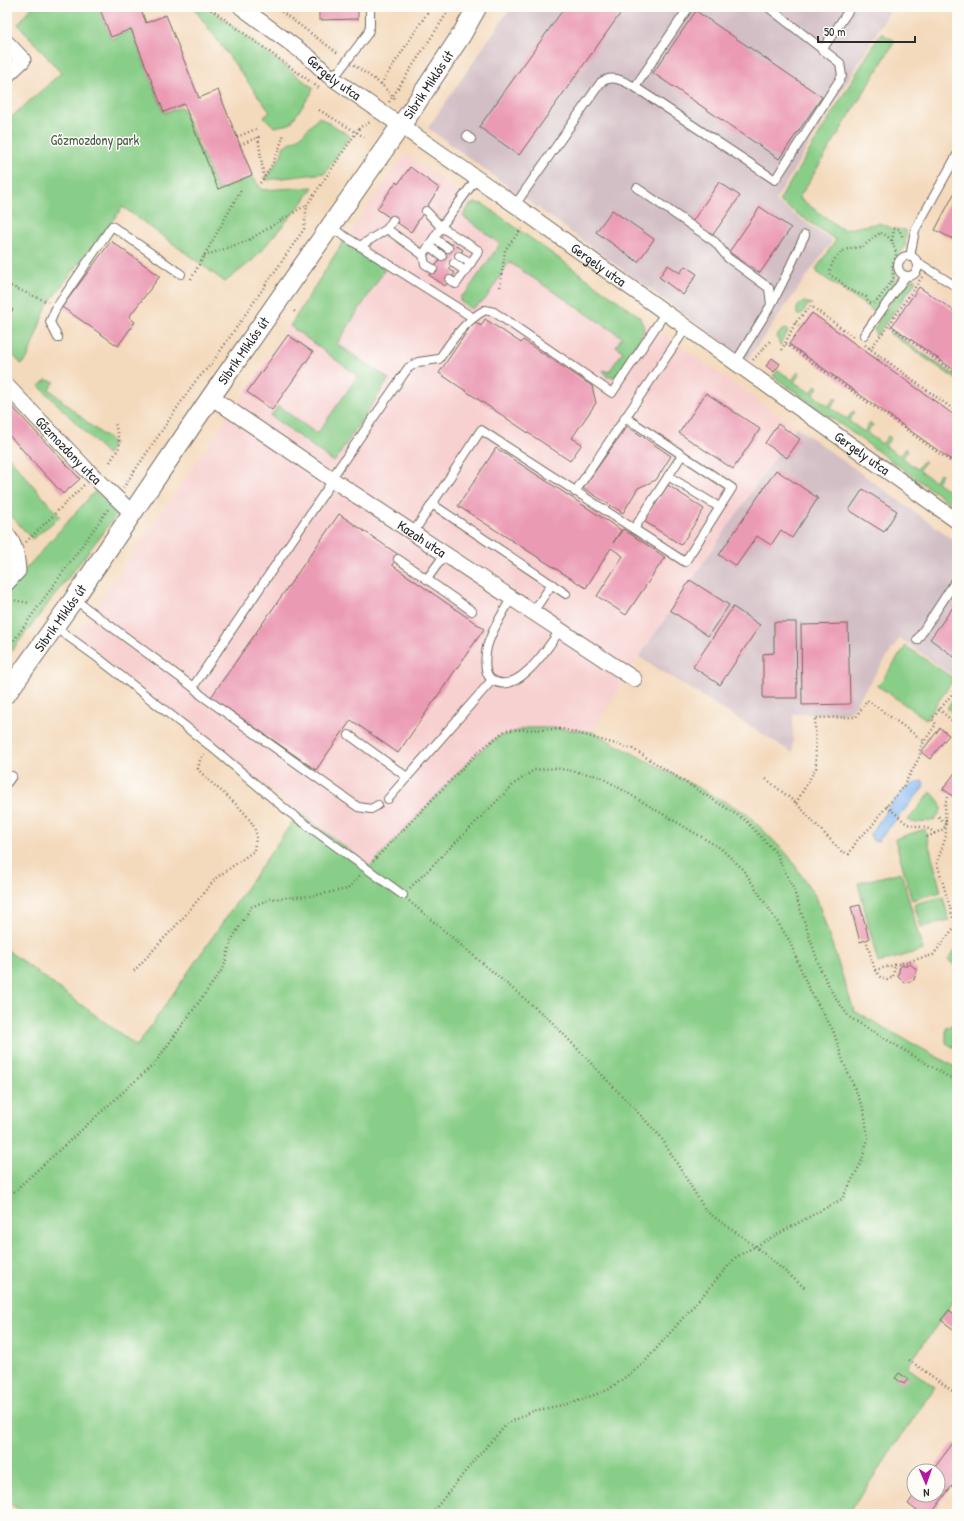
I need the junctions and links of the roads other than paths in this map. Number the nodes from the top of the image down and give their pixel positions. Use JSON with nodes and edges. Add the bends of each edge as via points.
{"nodes":[{"id":1,"x":241,"y":7,"type":"edge"},
{"id":2,"x":370,"y":7,"type":"edge"},
{"id":3,"x":477,"y":7,"type":"edge"},
{"id":4,"x":689,"y":7,"type":"edge"},
{"id":5,"x":768,"y":7,"type":"edge"},
{"id":6,"x":851,"y":7,"type":"edge"},
{"id":7,"x":7,"y":43,"type":"edge"},
{"id":8,"x":822,"y":50,"type":"junction"},
{"id":9,"x":7,"y":75,"type":"edge"},
{"id":10,"x":328,"y":75,"type":"junction"},
{"id":11,"x":635,"y":87,"type":"junction"},
{"id":12,"x":400,"y":126,"type":"junction"},
{"id":13,"x":957,"y":155,"type":"edge"},
{"id":14,"x":477,"y":178,"type":"junction"},
{"id":15,"x":637,"y":188,"type":"dead end"},
{"id":16,"x":515,"y":205,"type":"junction"},
{"id":17,"x":426,"y":211,"type":"dead end"},
{"id":18,"x":393,"y":220,"type":"dead end"},
{"id":19,"x":330,"y":227,"type":"junction"},
{"id":20,"x":441,"y":227,"type":"junction"},
{"id":21,"x":386,"y":229,"type":"junction"},
{"id":22,"x":805,"y":236,"type":"dead end"},
{"id":23,"x":434,"y":238,"type":"junction"},
{"id":24,"x":360,"y":246,"type":"junction"},
{"id":25,"x":429,"y":246,"type":"junction"},
{"id":26,"x":448,"y":248,"type":"dead end"},
{"id":27,"x":423,"y":255,"type":"junction"},
{"id":28,"x":442,"y":256,"type":"dead end"},
{"id":29,"x":459,"y":256,"type":"dead end"},
{"id":30,"x":910,"y":257,"type":"junction"},
{"id":31,"x":917,"y":262,"type":"junction"},
{"id":32,"x":454,"y":263,"type":"dead end"},
{"id":33,"x":471,"y":263,"type":"junction"},
{"id":34,"x":433,"y":269,"type":"dead end"},
{"id":35,"x":465,"y":271,"type":"junction"},
{"id":36,"x":181,"y":274,"type":"dead end"},
{"id":37,"x":906,"y":276,"type":"junction"},
{"id":38,"x":450,"y":280,"type":"dead end"},
{"id":39,"x":957,"y":287,"type":"edge"},
{"id":40,"x":771,"y":305,"type":"junction"},
{"id":41,"x":665,"y":314,"type":"junction"},
{"id":42,"x":472,"y":317,"type":"junction"},
{"id":43,"x":686,"y":328,"type":"junction"},
{"id":44,"x":58,"y":338,"type":"dead end"},
{"id":45,"x":861,"y":338,"type":"road end"},
{"id":46,"x":735,"y":363,"type":"junction"},
{"id":47,"x":7,"y":386,"type":"edge"},
{"id":48,"x":211,"y":397,"type":"junction"},
{"id":49,"x":625,"y":417,"type":"junction"},
{"id":50,"x":682,"y":455,"type":"junction"},
{"id":51,"x":668,"y":476,"type":"junction"},
{"id":52,"x":332,"y":480,"type":"junction"},
{"id":53,"x":575,"y":492,"type":"junction"},
{"id":54,"x":432,"y":504,"type":"junction"},
{"id":55,"x":719,"y":507,"type":"junction"},
{"id":56,"x":132,"y":513,"type":"junction"},
{"id":57,"x":957,"y":521,"type":"edge"},
{"id":58,"x":634,"y":529,"type":"junction"},
{"id":59,"x":413,"y":533,"type":"junction"},
{"id":60,"x":7,"y":535,"type":"edge"},
{"id":61,"x":445,"y":554,"type":"junction"},
{"id":62,"x":398,"y":560,"type":"dead end"},
{"id":63,"x":427,"y":579,"type":"junction"},
{"id":64,"x":957,"y":579,"type":"edge"},
{"id":65,"x":7,"y":583,"type":"edge"},
{"id":66,"x":552,"y":584,"type":"junction"},
{"id":67,"x":566,"y":594,"type":"dead end"},
{"id":68,"x":512,"y":597,"type":"junction"},
{"id":69,"x":74,"y":599,"type":"junction"},
{"id":70,"x":472,"y":611,"type":"dead end"},
{"id":71,"x":533,"y":612,"type":"junction"},
{"id":72,"x":55,"y":627,"type":"junction"},
{"id":73,"x":560,"y":630,"type":"junction"},
{"id":74,"x":916,"y":640,"type":"dead end"},
{"id":75,"x":634,"y":679,"type":"dead end"},
{"id":76,"x":492,"y":680,"type":"junction"},
{"id":77,"x":193,"y":687,"type":"junction"},
{"id":78,"x":7,"y":693,"type":"edge"},
{"id":79,"x":349,"y":735,"type":"dead end"},
{"id":80,"x":407,"y":777,"type":"junction"},
{"id":81,"x":388,"y":800,"type":"dead end"},
{"id":82,"x":378,"y":805,"type":"dead end"},
{"id":83,"x":403,"y":895,"type":"road end"}],
"edges":[{"from":1,"to":10,"type":"street","name":"Gergely utca","via":[[309,57]]},
{"from":2,"to":10,"type":"lane","via":[[368,33],[340,71]]},
{"from":3,"to":12,"type":"street","name":"Sibrik Miklós út","via":[[462,34]]},
{"from":4,"to":11,"type":"lane"},
{"from":5,"to":8,"type":"lane"},
{"from":6,"to":8,"type":"lane"},
{"from":7,"to":9,"type":"street","via":[[23,60]]},
{"from":8,"to":11,"type":"lane","via":[[840,63],[842,76],[775,180]]},
{"from":10,"to":12,"type":"street","name":"Gergely utca"},
{"from":11,"to":16,"type":"lane","via":[[619,79],[606,79],[601,82]]},
{"from":12,"to":14,"type":"street","name":"Gergely utca"},
{"from":12,"to":19,"type":"street","name":"Sibrik Miklós út"},
{"from":13,"to":30,"type":"lane","via":[[915,230]]},
{"from":14,"to":16,"type":"street","name":"Gergely utca"},
{"from":14,"to":20,"type":"lane"},
{"from":15,"to":40,"type":"lane","via":[[715,242],[728,258],[768,288]]},
{"from":16,"to":41,"type":"street","name":"Gergely utca"},
{"from":17,"to":20,"type":"lane"},
{"from":18,"to":21,"type":"lane"},
{"from":19,"to":24,"type":"lane"},
{"from":19,"to":48,"type":"street","name":"Sibrik Miklós út"},
{"from":20,"to":23,"type":"lane"},
{"from":20,"to":33,"type":"lane","via":[[479,251]]},
{"from":21,"to":24,"type":"lane"},
{"from":21,"to":27,"type":"lane"},
{"from":22,"to":40,"type":"lane"},
{"from":23,"to":25,"type":"lane"},
{"from":23,"to":26,"type":"lane"},
{"from":24,"to":42,"type":"lane"},
{"from":25,"to":27,"type":"lane"},
{"from":25,"to":28,"type":"lane"},
{"from":27,"to":34,"type":"lane","via":[[425,264]]},
{"from":29,"to":33,"type":"lane"},
{"from":30,"to":31,"type":"lane"},
{"from":30,"to":37,"type":"lane","via":[[901,259],[899,266],[900,272]]},
{"from":31,"to":37,"type":"lane","via":[[918,268],[915,273]]},
{"from":31,"to":39,"type":"lane"},
{"from":32,"to":35,"type":"lane"},
{"from":33,"to":35,"type":"lane"},
{"from":35,"to":38,"type":"lane","via":[[456,284]]},
{"from":36,"to":44,"type":"lane","via":[[112,226],[56,308],[50,322]]},
{"from":37,"to":45,"type":"lane"},
{"from":40,"to":46,"type":"lane"},
{"from":41,"to":42,"type":"lane","via":[[612,393],[494,312],[485,310]]},
{"from":41,"to":43,"type":"street","name":"Gergely utca"},
{"from":42,"to":52,"type":"lane","via":[[439,359],[412,364],[402,375]]},
{"from":43,"to":46,"type":"street","name":"Gergely utca"},
{"from":43,"to":49,"type":"lane"},
{"from":46,"to":57,"type":"street","name":"Gergely utca"},
{"from":47,"to":56,"type":"street","name":"Gőzmozdony utca"},
{"from":48,"to":52,"type":"street","name":"Kazah utca"},
{"from":48,"to":56,"type":"street","name":"Sibrik Miklós út"},
{"from":49,"to":50,"type":"lane"},
{"from":49,"to":53,"type":"lane"},
{"from":50,"to":51,"type":"lane"},
{"from":50,"to":55,"type":"lane","via":[[732,488]]},
{"from":51,"to":55,"type":"lane"},
{"from":51,"to":58,"type":"lane"},
{"from":52,"to":59,"type":"street","name":"Kazah utca"},
{"from":52,"to":77,"type":"lane"},
{"from":53,"to":54,"type":"lane","via":[[481,430]]},
{"from":53,"to":58,"type":"lane"},
{"from":54,"to":59,"type":"lane"},
{"from":54,"to":66,"type":"lane"},
{"from":55,"to":58,"type":"lane","via":[[685,562]]},
{"from":56,"to":69,"type":"street","name":"Sibrik Miklós út"},
{"from":59,"to":61,"type":"street","name":"Kazah utca"},
{"from":60,"to":65,"type":"street","via":[[12,540],[16,552],[18,571]]},
{"from":61,"to":63,"type":"lane"},
{"from":61,"to":68,"type":"street","name":"Kazah utca"},
{"from":62,"to":63,"type":"lane"},
{"from":63,"to":70,"type":"lane"},
{"from":64,"to":74,"type":"lane"},
{"from":66,"to":67,"type":"lane"},
{"from":66,"to":71,"type":"lane"},
{"from":68,"to":71,"type":"street","name":"Kazah utca"},
{"from":68,"to":76,"type":"lane","via":[[496,625],[487,648],[486,671]]},
{"from":69,"to":72,"type":"street","name":"Sibrik Miklós út"},
{"from":69,"to":77,"type":"lane"},
{"from":71,"to":73,"type":"street","name":"Kazah utca"},
{"from":72,"to":78,"type":"street","name":"Sibrik Miklós út"},
{"from":72,"to":83,"type":"lane","via":[[209,745],[289,812]]},
{"from":73,"to":75,"type":"street","name":"Kazah utca"},
{"from":73,"to":76,"type":"lane","via":[[527,672],[510,682],[500,683]]},
{"from":76,"to":80,"type":"lane"},
{"from":77,"to":82,"type":"lane","via":[[358,806],[371,809]]},
{"from":79,"to":80,"type":"lane"},
{"from":80,"to":81,"type":"lane"}]}
